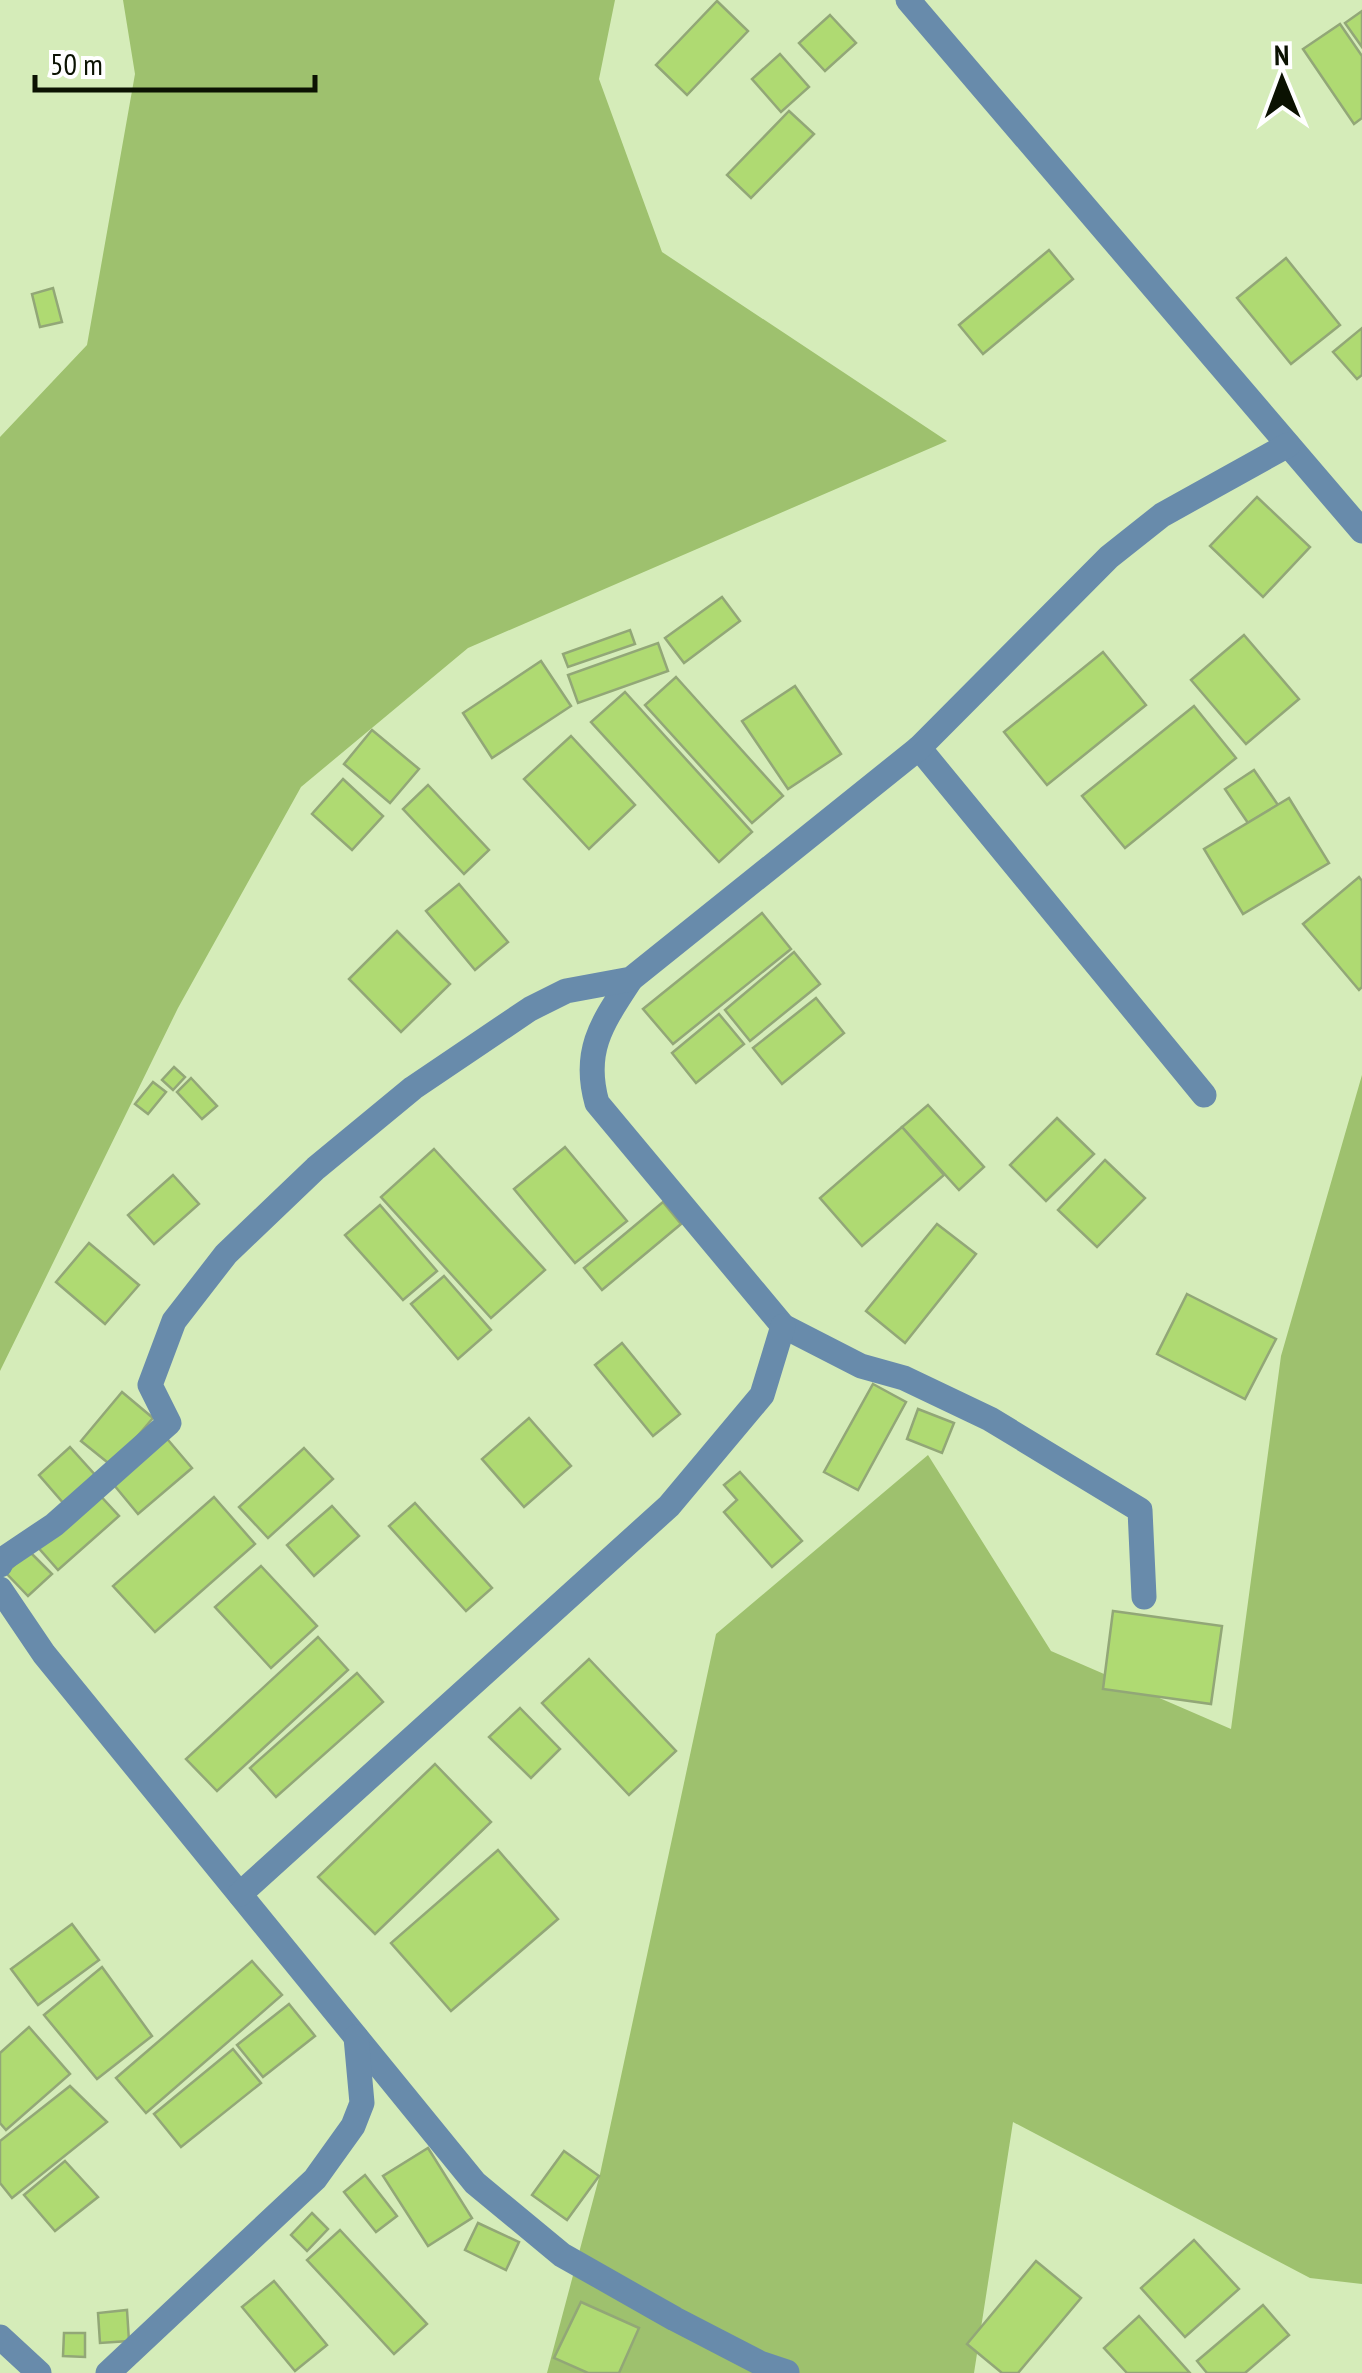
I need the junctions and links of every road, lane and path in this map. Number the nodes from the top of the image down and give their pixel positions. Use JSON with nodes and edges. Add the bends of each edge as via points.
{"nodes":[{"id":1,"x":908,"y":0,"type":"edge"},
{"id":2,"x":1288,"y":445,"type":"junction"},
{"id":3,"x":1362,"y":531,"type":"edge"},
{"id":4,"x":919,"y":748,"type":"junction"},
{"id":5,"x":631,"y":979,"type":"junction"},
{"id":6,"x":1204,"y":1096,"type":"dead end"},
{"id":7,"x":784,"y":1326,"type":"junction"},
{"id":8,"x":0,"y":1564,"type":"edge"},
{"id":9,"x":0,"y":1589,"type":"edge"},
{"id":10,"x":1144,"y":1597,"type":"dead end"},
{"id":11,"x":240,"y":1894,"type":"junction"},
{"id":12,"x":356,"y":2036,"type":"junction"},
{"id":13,"x":0,"y":2337,"type":"edge"},
{"id":14,"x":788,"y":2372,"type":"edge"},
{"id":15,"x":39,"y":2373,"type":"edge"},
{"id":16,"x":108,"y":2373,"type":"edge"}],
"edges":[{"from":1,"to":2,"type":"street"},
{"from":2,"to":3,"type":"street"},
{"from":2,"to":4,"type":"street","via":[[1162,515],[1109,557]]},
{"from":4,"to":5,"type":"street"},
{"from":4,"to":6,"type":"street"},
{"from":5,"to":7,"type":"street","via":[[592,1051],[597,1103]]},
{"from":5,"to":8,"type":"street","via":[[566,991],[530,1009],[413,1088],[316,1168],[226,1254],[174,1322],[150,1385],[169,1423]]},
{"from":7,"to":10,"type":"street","via":[[861,1366],[940,1393],[1140,1510]]},
{"from":7,"to":11,"type":"street","via":[[762,1395],[669,1506]]},
{"from":9,"to":11,"type":"street","via":[[44,1654]]},
{"from":11,"to":12,"type":"street"},
{"from":12,"to":14,"type":"street","via":[[475,2183],[562,2255],[692,2328]]},
{"from":12,"to":16,"type":"street","via":[[362,2102],[315,2179]]},
{"from":13,"to":15,"type":"street"}]}
